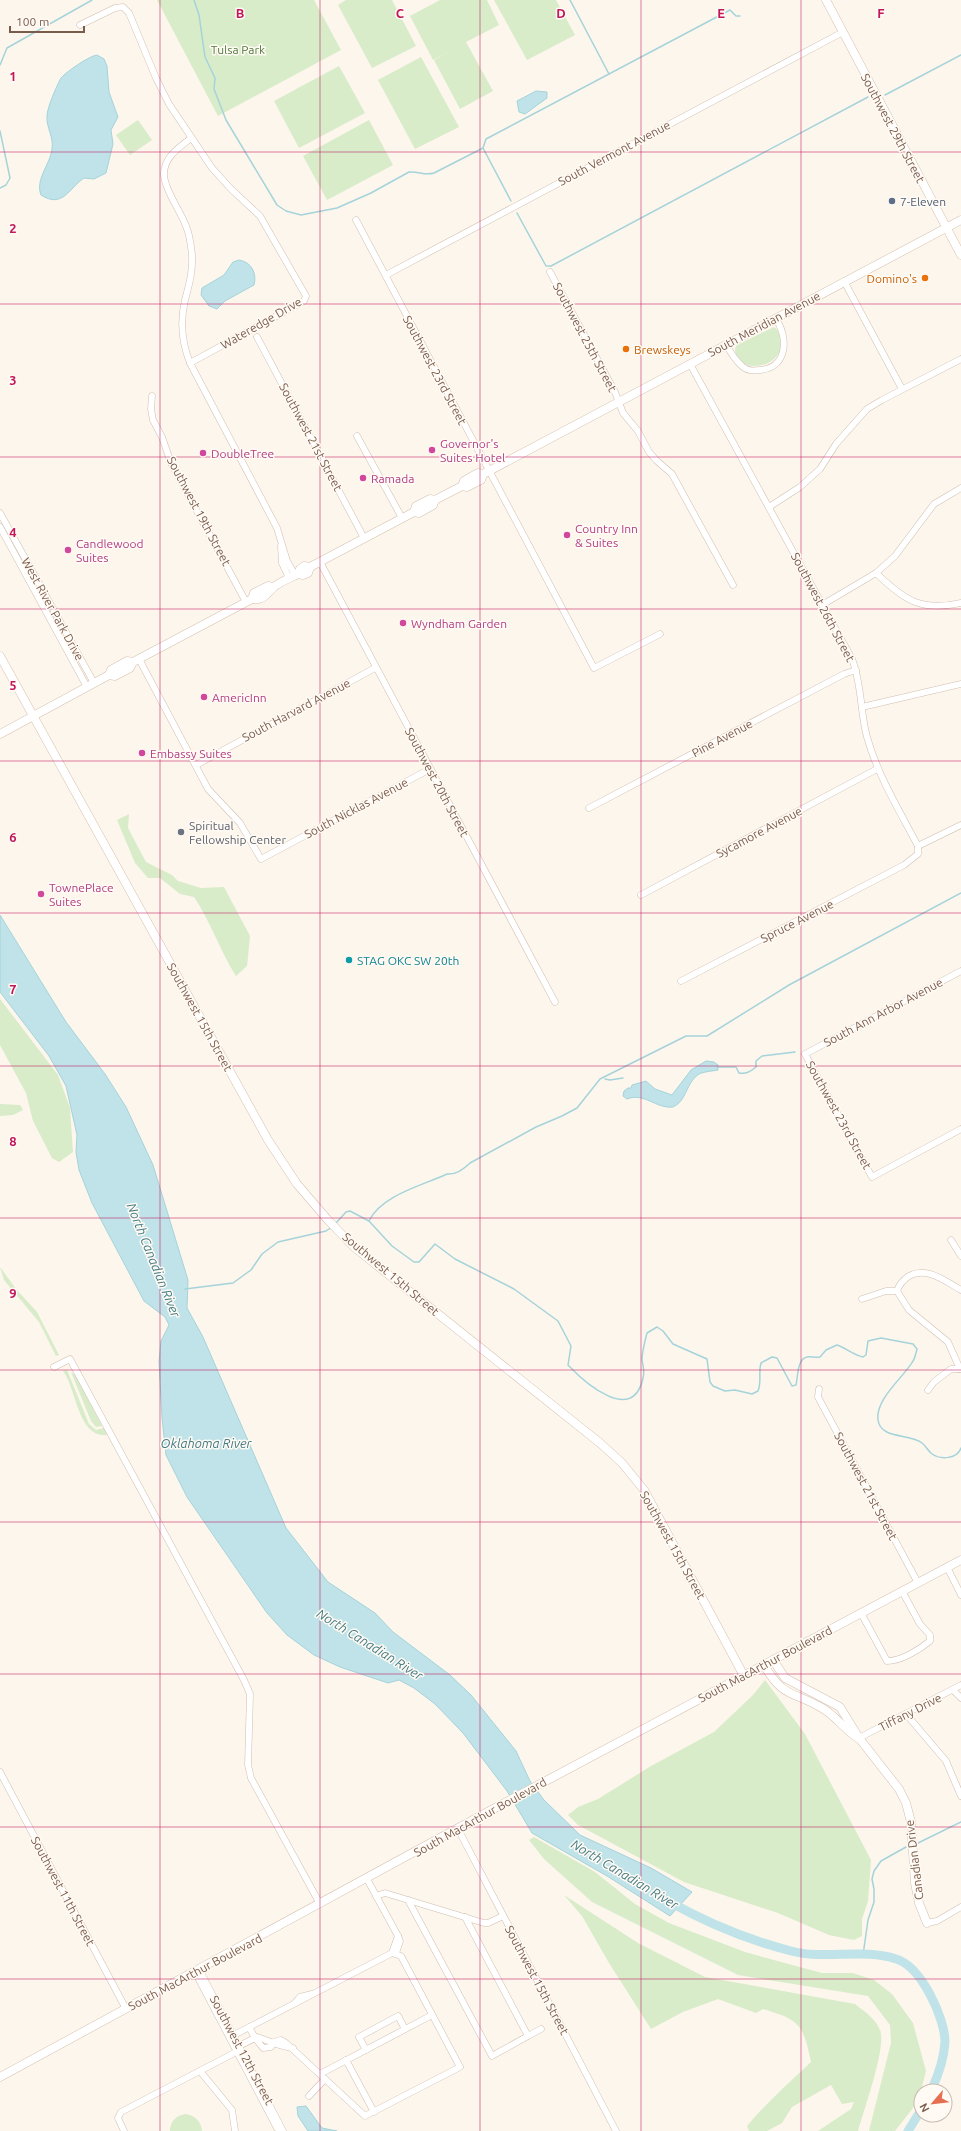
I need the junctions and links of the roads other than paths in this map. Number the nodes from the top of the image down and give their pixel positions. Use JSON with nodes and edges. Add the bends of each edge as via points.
{"nodes":[{"id":1,"x":826,"y":0,"type":"edge"},
{"id":2,"x":80,"y":25,"type":"dead end"},
{"id":3,"x":842,"y":32,"type":"junction"},
{"id":4,"x":191,"y":138,"type":"junction"},
{"id":5,"x":356,"y":220,"type":"dead end"},
{"id":6,"x":961,"y":220,"type":"edge"},
{"id":7,"x":946,"y":227,"type":"junction"},
{"id":8,"x":961,"y":255,"type":"edge"},
{"id":9,"x":550,"y":272,"type":"dead end"},
{"id":10,"x":386,"y":275,"type":"junction"},
{"id":11,"x":844,"y":281,"type":"junction"},
{"id":12,"x":775,"y":318,"type":"junction"},
{"id":13,"x":258,"y":337,"type":"dead end"},
{"id":14,"x":726,"y":344,"type":"junction"},
{"id":15,"x":961,"y":359,"type":"edge"},
{"id":16,"x":190,"y":363,"type":"junction"},
{"id":17,"x":690,"y":364,"type":"junction"},
{"id":18,"x":902,"y":389,"type":"junction"},
{"id":19,"x":152,"y":396,"type":"dead end"},
{"id":20,"x":619,"y":402,"type":"junction"},
{"id":21,"x":357,"y":436,"type":"dead end"},
{"id":22,"x":486,"y":473,"type":"junction"},
{"id":23,"x":961,"y":488,"type":"edge"},
{"id":24,"x":769,"y":507,"type":"junction"},
{"id":25,"x":0,"y":513,"type":"edge"},
{"id":26,"x":402,"y":518,"type":"junction"},
{"id":27,"x":0,"y":527,"type":"edge"},
{"id":28,"x":364,"y":538,"type":"junction"},
{"id":29,"x":320,"y":562,"type":"junction"},
{"id":30,"x":29,"y":566,"type":"junction"},
{"id":31,"x":23,"y":569,"type":"junction"},
{"id":32,"x":876,"y":573,"type":"junction"},
{"id":33,"x":294,"y":576,"type":"junction"},
{"id":34,"x":733,"y":585,"type":"dead end"},
{"id":35,"x":249,"y":600,"type":"junction"},
{"id":36,"x":961,"y":603,"type":"edge"},
{"id":37,"x":822,"y":605,"type":"junction"},
{"id":38,"x":63,"y":627,"type":"junction"},
{"id":39,"x":56,"y":631,"type":"junction"},
{"id":40,"x":660,"y":634,"type":"dead end"},
{"id":41,"x":76,"y":650,"type":"junction"},
{"id":42,"x":69,"y":654,"type":"junction"},
{"id":43,"x":0,"y":656,"type":"edge"},
{"id":44,"x":136,"y":661,"type":"junction"},
{"id":45,"x":376,"y":668,"type":"junction"},
{"id":46,"x":856,"y":670,"type":"junction"},
{"id":47,"x":961,"y":684,"type":"edge"},
{"id":48,"x":90,"y":685,"type":"junction"},
{"id":49,"x":862,"y":707,"type":"junction"},
{"id":50,"x":33,"y":716,"type":"junction"},
{"id":51,"x":0,"y":734,"type":"edge"},
{"id":52,"x":196,"y":765,"type":"junction"},
{"id":53,"x":430,"y":769,"type":"junction"},
{"id":54,"x":877,"y":769,"type":"junction"},
{"id":55,"x":589,"y":808,"type":"dead end"},
{"id":56,"x":961,"y":825,"type":"edge"},
{"id":57,"x":918,"y":846,"type":"junction"},
{"id":58,"x":641,"y":895,"type":"dead end"},
{"id":59,"x":961,"y":971,"type":"edge"},
{"id":60,"x":681,"y":981,"type":"dead end"},
{"id":61,"x":555,"y":1002,"type":"dead end"},
{"id":62,"x":805,"y":1054,"type":"joint"},
{"id":63,"x":961,"y":1129,"type":"edge"},
{"id":64,"x":951,"y":1240,"type":"dead end"},
{"id":65,"x":961,"y":1256,"type":"edge"},
{"id":66,"x":961,"y":1290,"type":"edge"},
{"id":67,"x":897,"y":1291,"type":"junction"},
{"id":68,"x":862,"y":1299,"type":"dead end"},
{"id":69,"x":54,"y":1367,"type":"dead end"},
{"id":70,"x":960,"y":1369,"type":"edge"},
{"id":71,"x":819,"y":1389,"type":"dead end"},
{"id":72,"x":928,"y":1390,"type":"dead end"},
{"id":73,"x":961,"y":1560,"type":"edge"},
{"id":74,"x":947,"y":1567,"type":"junction"},
{"id":75,"x":918,"y":1583,"type":"junction"},
{"id":76,"x":902,"y":1591,"type":"junction"},
{"id":77,"x":961,"y":1595,"type":"edge"},
{"id":78,"x":861,"y":1613,"type":"junction"},
{"id":79,"x":773,"y":1660,"type":"junction"},
{"id":80,"x":764,"y":1665,"type":"junction"},
{"id":81,"x":744,"y":1676,"type":"junction"},
{"id":82,"x":961,"y":1685,"type":"edge"},
{"id":83,"x":805,"y":1689,"type":"junction"},
{"id":84,"x":953,"y":1690,"type":"junction"},
{"id":85,"x":961,"y":1698,"type":"edge"},
{"id":86,"x":800,"y":1699,"type":"junction"},
{"id":87,"x":906,"y":1714,"type":"junction"},
{"id":88,"x":859,"y":1738,"type":"junction"},
{"id":89,"x":0,"y":1772,"type":"edge"},
{"id":90,"x":961,"y":1796,"type":"edge"},
{"id":91,"x":458,"y":1829,"type":"junction"},
{"id":92,"x":367,"y":1879,"type":"junction"},
{"id":93,"x":376,"y":1896,"type":"junction"},
{"id":94,"x":408,"y":1900,"type":"junction"},
{"id":95,"x":320,"y":1904,"type":"junction"},
{"id":96,"x":961,"y":1907,"type":"edge"},
{"id":97,"x":504,"y":1916,"type":"junction"},
{"id":98,"x":465,"y":1917,"type":"junction"},
{"id":99,"x":927,"y":1923,"type":"joint"},
{"id":100,"x":394,"y":1953,"type":"junction"},
{"id":101,"x":197,"y":1970,"type":"junction"},
{"id":102,"x":126,"y":2009,"type":"junction"},
{"id":103,"x":432,"y":2015,"type":"junction"},
{"id":104,"x":248,"y":2027,"type":"junction"},
{"id":105,"x":405,"y":2029,"type":"junction"},
{"id":106,"x":541,"y":2029,"type":"dead end"},
{"id":107,"x":234,"y":2035,"type":"junction"},
{"id":108,"x":528,"y":2036,"type":"junction"},
{"id":109,"x":254,"y":2038,"type":"junction"},
{"id":110,"x":238,"y":2049,"type":"junction"},
{"id":111,"x":366,"y":2050,"type":"junction"},
{"id":112,"x":346,"y":2060,"type":"junction"},
{"id":113,"x":200,"y":2070,"type":"junction"},
{"id":114,"x":323,"y":2076,"type":"junction"},
{"id":115,"x":0,"y":2077,"type":"edge"},
{"id":116,"x":309,"y":2096,"type":"dead end"},
{"id":117,"x":374,"y":2112,"type":"junction"},
{"id":118,"x":124,"y":2131,"type":"edge"},
{"id":119,"x":235,"y":2131,"type":"edge"},
{"id":120,"x":282,"y":2131,"type":"edge"},
{"id":121,"x":616,"y":2131,"type":"edge"}],
"edges":[{"from":1,"to":3,"type":"main road","name":"Southwest 29th Street"},
{"from":2,"to":4,"type":"street","name":"Wateredge Drive","via":[[116,8],[123,7],[129,13],[156,78]]},
{"from":3,"to":7,"type":"main road","name":"Southwest 29th Street"},
{"from":3,"to":10,"type":"street","name":"South Vermont Avenue"},
{"from":4,"to":16,"type":"street","via":[[167,159],[164,173],[169,191],[187,227],[190,242],[192,271],[184,305],[182,334]]},
{"from":4,"to":16,"type":"street","name":"Wateredge Drive","via":[[227,185],[260,216],[306,296],[304,301]]},
{"from":5,"to":10,"type":"street","name":"Southwest 23rd Street"},
{"from":6,"to":7,"type":"main road","name":"South Meridian Avenue"},
{"from":7,"to":8,"type":"main road","name":"Southwest 29th Street"},
{"from":7,"to":11,"type":"main road","name":"South Meridian Avenue"},
{"from":9,"to":20,"type":"street","name":"Southwest 25th Street"},
{"from":10,"to":22,"type":"street","name":"Southwest 23rd Street"},
{"from":11,"to":12,"type":"main road","name":"South Meridian Avenue"},
{"from":11,"to":18,"type":"street"},
{"from":12,"to":14,"type":"main road","name":"South Meridian Avenue"},
{"from":12,"to":14,"type":"street","via":[[785,342],[783,355],[774,366],[752,371],[743,367]]},
{"from":13,"to":28,"type":"street","name":"Southwest 21st Street"},
{"from":14,"to":17,"type":"main road","name":"South Meridian Avenue"},
{"from":15,"to":18,"type":"street"},
{"from":16,"to":33,"type":"street","via":[[281,538]]},
{"from":17,"to":20,"type":"main road","name":"South Meridian Avenue"},
{"from":17,"to":24,"type":"street","name":"Southwest 26th Street"},
{"from":18,"to":24,"type":"street","via":[[867,410],[810,478]]},
{"from":19,"to":35,"type":"street","name":"Southwest 19th Street","via":[[150,409],[153,420],[171,463]]},
{"from":20,"to":22,"type":"main road","name":"South Meridian Avenue"},
{"from":20,"to":34,"type":"street","name":"Southwest 25th Street","via":[[623,413],[638,431],[649,452],[672,474]]},
{"from":21,"to":26,"type":"street"},
{"from":22,"to":26,"type":"main road","name":"South Meridian Avenue","via":[[481,480],[467,487],[462,486],[435,500],[433,505],[420,513],[414,512]]},
{"from":22,"to":40,"type":"street","name":"Southwest 23rd Street","via":[[594,668]]},
{"from":23,"to":32,"type":"street","via":[[934,504],[895,556]]},
{"from":24,"to":37,"type":"street","name":"Southwest 26th Street"},
{"from":25,"to":30,"type":"street","name":"West River Park Drive"},
{"from":26,"to":28,"type":"main road","name":"South Meridian Avenue"},
{"from":27,"to":31,"type":"street","name":"West River Park Drive"},
{"from":28,"to":29,"type":"main road","name":"South Meridian Avenue"},
{"from":29,"to":33,"type":"main road","name":"South Meridian Avenue","via":[[310,567],[308,573]]},
{"from":29,"to":45,"type":"street","name":"Southwest 20th Street"},
{"from":30,"to":31,"type":"street"},
{"from":30,"to":38,"type":"street","name":"West River Park Drive"},
{"from":31,"to":39,"type":"street","name":"West River Park Drive"},
{"from":32,"to":36,"type":"street","via":[[907,600],[924,606],[944,607]]},
{"from":32,"to":37,"type":"street"},
{"from":33,"to":35,"type":"main road","name":"South Meridian Avenue","via":[[273,587],[271,592],[258,600]]},
{"from":35,"to":44,"type":"main road","name":"South Meridian Avenue"},
{"from":37,"to":46,"type":"street","name":"Southwest 26th Street"},
{"from":38,"to":39,"type":"street"},
{"from":38,"to":41,"type":"street","name":"West River Park Drive"},
{"from":39,"to":42,"type":"street","name":"West River Park Drive"},
{"from":41,"to":42,"type":"street"},
{"from":41,"to":48,"type":"street","name":"West River Park Drive"},
{"from":42,"to":48,"type":"street","name":"West River Park Drive"},
{"from":43,"to":50,"type":"main road","name":"Southwest 15th Street"},
{"from":44,"to":48,"type":"main road","name":"South Meridian Avenue","via":[[130,668],[115,676],[109,675]]},
{"from":44,"to":52,"type":"street"},
{"from":45,"to":52,"type":"street","name":"South Harvard Avenue"},
{"from":45,"to":53,"type":"street","name":"Southwest 20th Street"},
{"from":46,"to":49,"type":"street","name":"Southwest 26th Street"},
{"from":46,"to":55,"type":"street","name":"Pine Avenue"},
{"from":47,"to":49,"type":"street"},
{"from":48,"to":50,"type":"main road","name":"South Meridian Avenue"},
{"from":49,"to":54,"type":"street","name":"Southwest 26th Street"},
{"from":50,"to":51,"type":"main road","name":"South Meridian Avenue"},
{"from":50,"to":81,"type":"main road","name":"Southwest 15th Street","via":[[268,1140],[297,1184],[354,1247],[622,1463],[644,1490]]},
{"from":52,"to":53,"type":"street","name":"South Nicklas Avenue","via":[[212,795],[243,827],[261,859]]},
{"from":53,"to":61,"type":"street","name":"Southwest 20th Street"},
{"from":54,"to":57,"type":"street","name":"Southwest 26th Street"},
{"from":54,"to":58,"type":"street","name":"Sycamore Avenue"},
{"from":56,"to":57,"type":"street"},
{"from":57,"to":60,"type":"street","name":"Spruce Avenue","via":[[918,854],[912,859]]},
{"from":59,"to":62,"type":"street","name":"South Ann Arbor Avenue"},
{"from":62,"to":63,"type":"street","name":"Southwest 23rd Street","via":[[872,1177]]},
{"from":64,"to":65,"type":"street"},
{"from":66,"to":67,"type":"street","via":[[926,1272],[907,1277],[898,1286]]},
{"from":67,"to":68,"type":"street","via":[[873,1294]]},
{"from":67,"to":70,"type":"street","via":[[909,1310],[938,1331],[948,1342]]},
{"from":69,"to":95,"type":"street","via":[[70,1359],[244,1680],[250,1694],[251,1705],[248,1765],[252,1778]]},
{"from":70,"to":72,"type":"street","via":[[951,1369]]},
{"from":71,"to":75,"type":"street","name":"Southwest 21st Street","via":[[818,1397]]},
{"from":73,"to":74,"type":"main road","name":"South MacArthur Boulevard"},
{"from":74,"to":75,"type":"main road","name":"South MacArthur Boulevard"},
{"from":74,"to":77,"type":"street"},
{"from":75,"to":76,"type":"main road","name":"South MacArthur Boulevard"},
{"from":76,"to":78,"type":"main road","name":"South MacArthur Boulevard"},
{"from":76,"to":78,"type":"street","via":[[920,1624],[930,1634],[930,1642],[895,1661],[887,1661]]},
{"from":78,"to":79,"type":"main road","name":"South MacArthur Boulevard"},
{"from":79,"to":80,"type":"main road","name":"South MacArthur Boulevard"},
{"from":79,"to":83,"type":"main road","name":"Canadian Drive","via":[[785,1678]]},
{"from":80,"to":81,"type":"main road","name":"South MacArthur Boulevard"},
{"from":80,"to":86,"type":"main road","name":"Canadian Drive","via":[[778,1686]]},
{"from":81,"to":91,"type":"main road","name":"South MacArthur Boulevard"},
{"from":82,"to":84,"type":"street","name":"Tiffany Drive"},
{"from":83,"to":86,"type":"main road"},
{"from":83,"to":88,"type":"main road","name":"Canadian Drive","via":[[840,1707]]},
{"from":84,"to":85,"type":"street"},
{"from":84,"to":87,"type":"street","name":"Tiffany Drive"},
{"from":86,"to":88,"type":"main road","name":"Canadian Drive","via":[[822,1708],[849,1733]]},
{"from":87,"to":88,"type":"street","name":"Tiffany Drive"},
{"from":87,"to":90,"type":"street","via":[[946,1761]]},
{"from":88,"to":99,"type":"main road","name":"Canadian Drive","via":[[899,1789],[906,1803],[911,1822],[915,1883]]},
{"from":89,"to":102,"type":"street","name":"Southwest 11th Street"},
{"from":91,"to":92,"type":"main road","name":"South MacArthur Boulevard"},
{"from":91,"to":97,"type":"street","name":"Southwest 15th Street"},
{"from":92,"to":93,"type":"street"},
{"from":92,"to":95,"type":"main road","name":"South MacArthur Boulevard"},
{"from":93,"to":94,"type":"street","via":[[385,1893]]},
{"from":93,"to":100,"type":"street","via":[[398,1936]]},
{"from":94,"to":98,"type":"street"},
{"from":94,"to":108,"type":"street","via":[[492,2056]]},
{"from":95,"to":101,"type":"main road","name":"South MacArthur Boulevard"},
{"from":96,"to":99,"type":"street","via":[[937,1921]]},
{"from":97,"to":98,"type":"street","via":[[488,1923]]},
{"from":97,"to":121,"type":"street","name":"Southwest 15th Street"},
{"from":98,"to":108,"type":"street"},
{"from":100,"to":103,"type":"street","via":[[401,1956]]},
{"from":100,"to":104,"type":"street","via":[[312,1994],[300,1997],[295,2004]]},
{"from":101,"to":102,"type":"main road","name":"South MacArthur Boulevard"},
{"from":101,"to":107,"type":"street","name":"Southwest 12th Street"},
{"from":101,"to":110,"type":"street","name":"Southwest 12th Street"},
{"from":102,"to":115,"type":"main road","name":"South MacArthur Boulevard"},
{"from":103,"to":105,"type":"street"},
{"from":103,"to":117,"type":"street","via":[[460,2066]]},
{"from":104,"to":107,"type":"street"},
{"from":104,"to":109,"type":"street"},
{"from":105,"to":111,"type":"street"},
{"from":105,"to":111,"type":"street","via":[[398,2016],[359,2037]]},
{"from":106,"to":108,"type":"street"},
{"from":107,"to":110,"type":"street","name":"Southwest 12th Street"},
{"from":109,"to":110,"type":"street"},
{"from":109,"to":114,"type":"street","via":[[293,2048]]},
{"from":110,"to":113,"type":"street"},
{"from":110,"to":120,"type":"street","name":"Southwest 12th Street","via":[[277,2128]]},
{"from":111,"to":112,"type":"street"},
{"from":112,"to":114,"type":"street"},
{"from":112,"to":117,"type":"street"},
{"from":113,"to":118,"type":"street","via":[[119,2114],[118,2118]]},
{"from":113,"to":119,"type":"street","via":[[232,2110]]},
{"from":114,"to":116,"type":"street"},
{"from":114,"to":117,"type":"street","via":[[365,2116]]}]}
